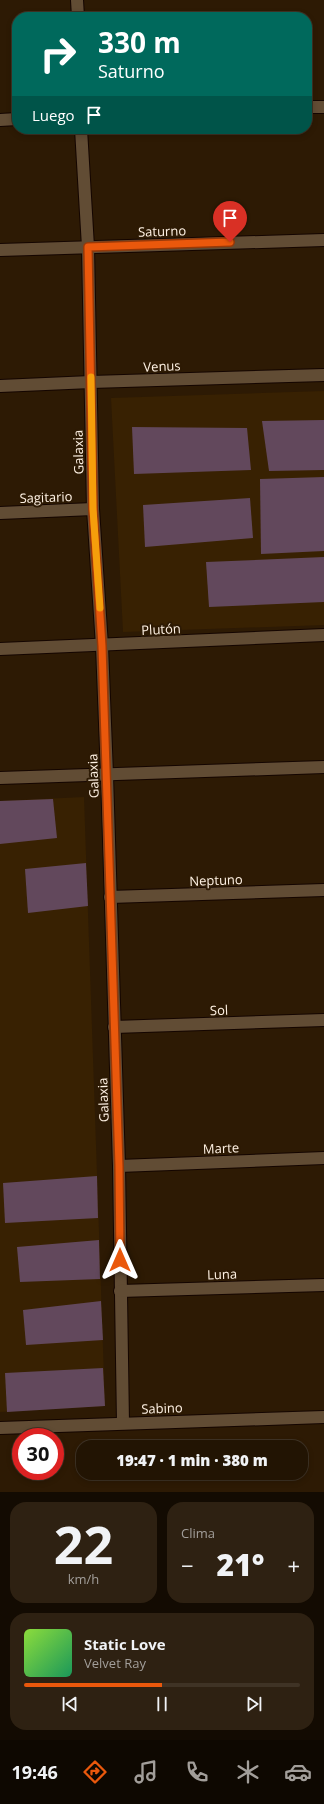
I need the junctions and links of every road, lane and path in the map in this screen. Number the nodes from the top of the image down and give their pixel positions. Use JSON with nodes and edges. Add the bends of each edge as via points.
{"nodes":[{"id":1,"x":78,"y":0,"type":"edge"},
{"id":2,"x":78,"y":12,"type":"edge"},
{"id":3,"x":312,"y":107,"type":"edge"},
{"id":4,"x":324,"y":107,"type":"edge"},
{"id":5,"x":12,"y":119,"type":"edge"},
{"id":6,"x":0,"y":120,"type":"edge"},
{"id":7,"x":81,"y":134,"type":"edge"},
{"id":8,"x":324,"y":240,"type":"edge"},
{"id":9,"x":88,"y":247,"type":"junction"},
{"id":10,"x":0,"y":250,"type":"edge"},
{"id":11,"x":324,"y":375,"type":"edge"},
{"id":12,"x":91,"y":382,"type":"junction"},
{"id":13,"x":0,"y":386,"type":"edge"},
{"id":14,"x":93,"y":509,"type":"junction"},
{"id":15,"x":0,"y":513,"type":"edge"},
{"id":16,"x":324,"y":635,"type":"edge"},
{"id":17,"x":102,"y":646,"type":"junction"},
{"id":18,"x":0,"y":649,"type":"edge"},
{"id":19,"x":324,"y":767,"type":"edge"},
{"id":20,"x":107,"y":775,"type":"junction"},
{"id":21,"x":0,"y":778,"type":"edge"},
{"id":22,"x":324,"y":890,"type":"edge"},
{"id":23,"x":110,"y":897,"type":"junction"},
{"id":24,"x":324,"y":1020,"type":"edge"},
{"id":25,"x":114,"y":1027,"type":"junction"},
{"id":26,"x":324,"y":1158,"type":"edge"},
{"id":27,"x":119,"y":1166,"type":"junction"},
{"id":28,"x":324,"y":1285,"type":"edge"},
{"id":29,"x":120,"y":1291,"type":"junction"},
{"id":30,"x":324,"y":1417,"type":"edge"},
{"id":31,"x":123,"y":1423,"type":"junction"},
{"id":32,"x":0,"y":1428,"type":"edge"}],
"edges":[{"from":1,"to":2,"type":"street"},
{"from":3,"to":4,"type":"street"},
{"from":5,"to":6,"type":"street"},
{"from":7,"to":9,"type":"street","name":"Galaxia"},
{"from":8,"to":9,"type":"street","name":"Saturno"},
{"from":9,"to":10,"type":"street","name":"Saturno"},
{"from":9,"to":12,"type":"street","name":"Galaxia"},
{"from":11,"to":12,"type":"street","name":"Venus"},
{"from":12,"to":13,"type":"street","name":"Venus"},
{"from":12,"to":14,"type":"street","name":"Galaxia"},
{"from":14,"to":15,"type":"street","name":"Sagitario"},
{"from":14,"to":17,"type":"street","name":"Galaxia"},
{"from":16,"to":17,"type":"street","name":"Plutón"},
{"from":17,"to":18,"type":"street","name":"Plutón"},
{"from":17,"to":20,"type":"street","name":"Galaxia"},
{"from":19,"to":20,"type":"street"},
{"from":20,"to":21,"type":"street"},
{"from":20,"to":23,"type":"street","name":"Galaxia"},
{"from":22,"to":23,"type":"street","name":"Neptuno"},
{"from":23,"to":25,"type":"street","name":"Galaxia"},
{"from":24,"to":25,"type":"street","name":"Sol"},
{"from":25,"to":27,"type":"street","name":"Galaxia"},
{"from":26,"to":27,"type":"street","name":"Marte"},
{"from":27,"to":29,"type":"street","name":"Galaxia"},
{"from":28,"to":29,"type":"street","name":"Luna"},
{"from":29,"to":31,"type":"street","name":"Galaxia"},
{"from":30,"to":31,"type":"street","name":"Sabino"},
{"from":31,"to":32,"type":"street","name":"Sabino"}]}
